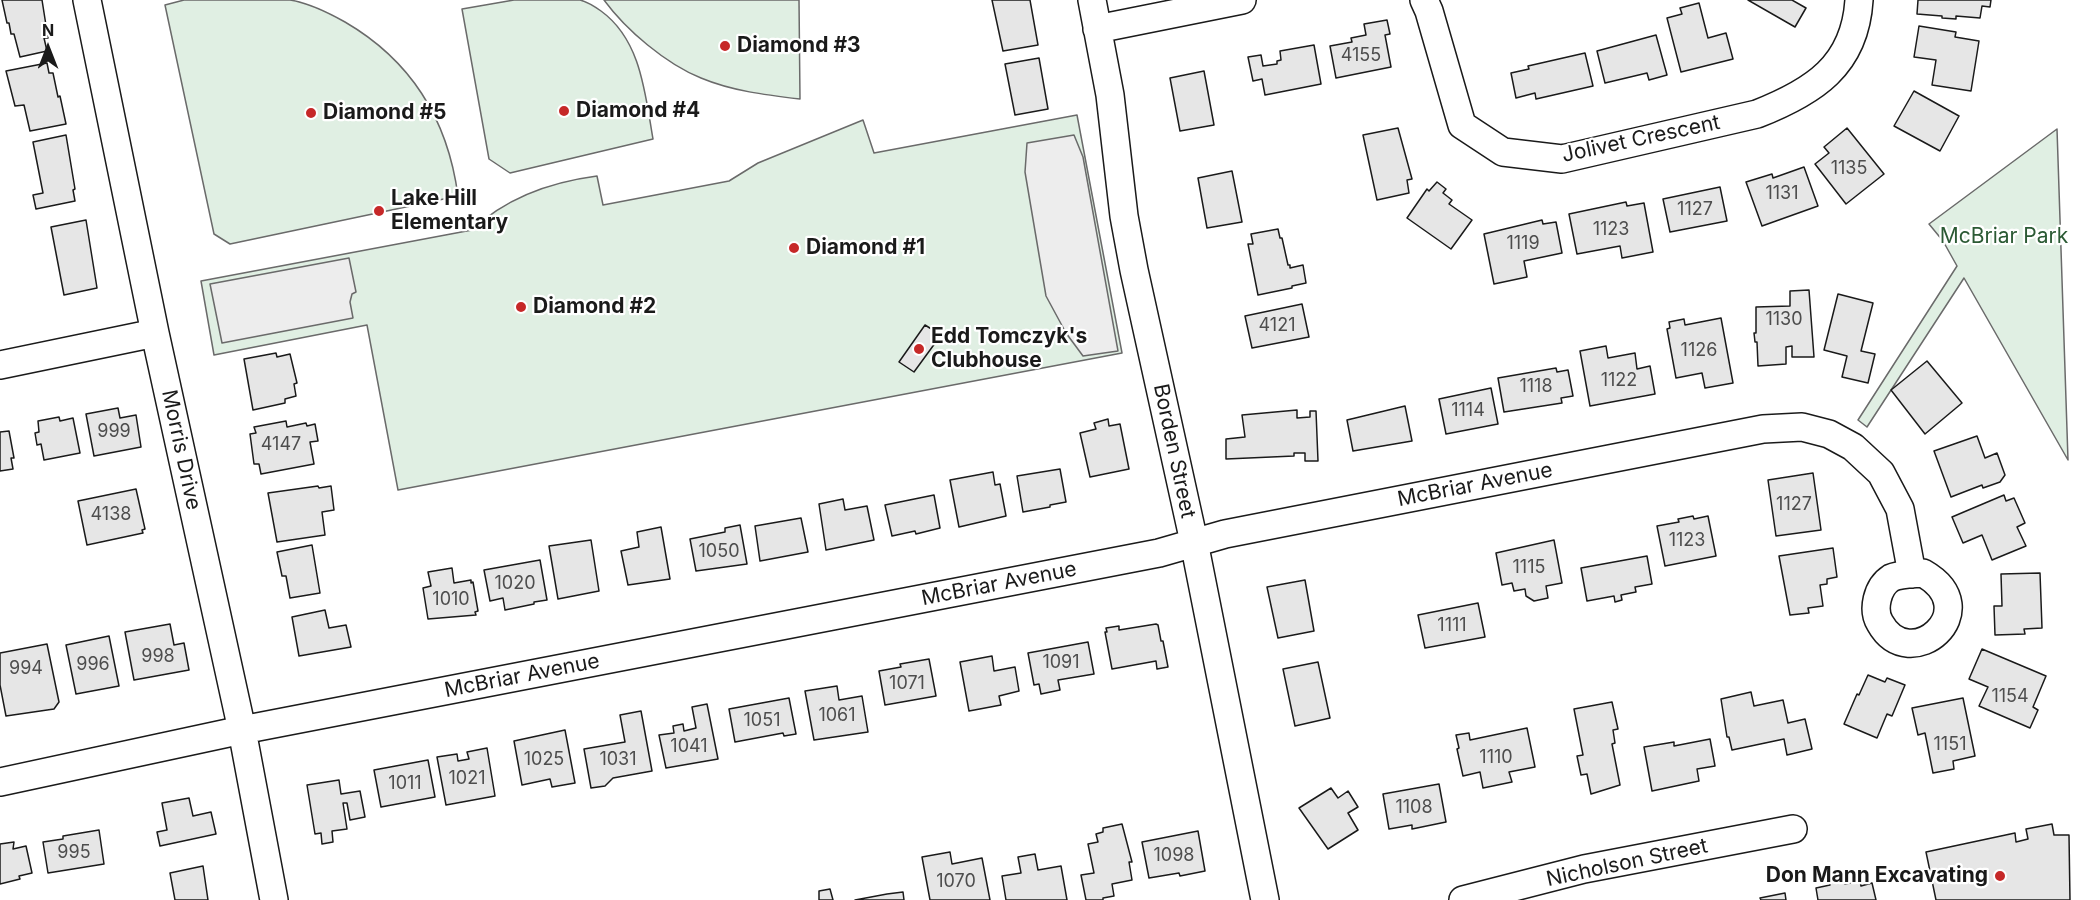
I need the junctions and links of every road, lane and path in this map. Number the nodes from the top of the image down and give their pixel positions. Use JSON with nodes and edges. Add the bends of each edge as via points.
{"nodes":[{"id":1,"x":87,"y":0,"type":"edge"},
{"id":2,"x":1092,"y":0,"type":"edge"},
{"id":3,"x":1242,"y":0,"type":"edge"},
{"id":4,"x":1424,"y":0,"type":"edge"},
{"id":5,"x":1859,"y":0,"type":"edge"},
{"id":6,"x":1097,"y":29,"type":"junction"},
{"id":7,"x":156,"y":333,"type":"junction"},
{"id":8,"x":0,"y":365,"type":"edge"},
{"id":9,"x":1194,"y":542,"type":"junction"},
{"id":10,"x":1912,"y":574,"type":"dead end"},
{"id":11,"x":242,"y":730,"type":"junction"},
{"id":12,"x":0,"y":782,"type":"edge"},
{"id":13,"x":1793,"y":829,"type":"dead end"},
{"id":14,"x":274,"y":900,"type":"edge"},
{"id":15,"x":1264,"y":900,"type":"edge"},
{"id":16,"x":1463,"y":900,"type":"edge"}],
"edges":[{"from":1,"to":7,"type":"street","name":"Morris Drive"},
{"from":2,"to":6,"type":"street","name":"Borden Street"},
{"from":3,"to":6,"type":"street"},
{"from":4,"to":5,"type":"street","name":"Jolivet Crescent","via":[[1462,125],[1503,152],[1562,159],[1757,114],[1787,102],[1818,83],[1846,51],[1858,20]]},
{"from":6,"to":9,"type":"street","name":"Borden Street","via":[[1134,270]]},
{"from":7,"to":8,"type":"street"},
{"from":7,"to":11,"type":"street","name":"Morris Drive"},
{"from":9,"to":10,"type":"street","name":"McBriar Avenue","via":[[1763,429],[1802,427],[1829,434],[1853,447],[1881,473],[1900,509]]},
{"from":9,"to":11,"type":"street","name":"McBriar Avenue","via":[[1159,553]]},
{"from":9,"to":15,"type":"street","name":"Borden Street"},
{"from":11,"to":12,"type":"street","name":"McBriar Avenue"},
{"from":11,"to":14,"type":"street","name":"Morris Drive"},
{"from":13,"to":16,"type":"street","name":"Nicholson Street","via":[[1584,869]]}]}
